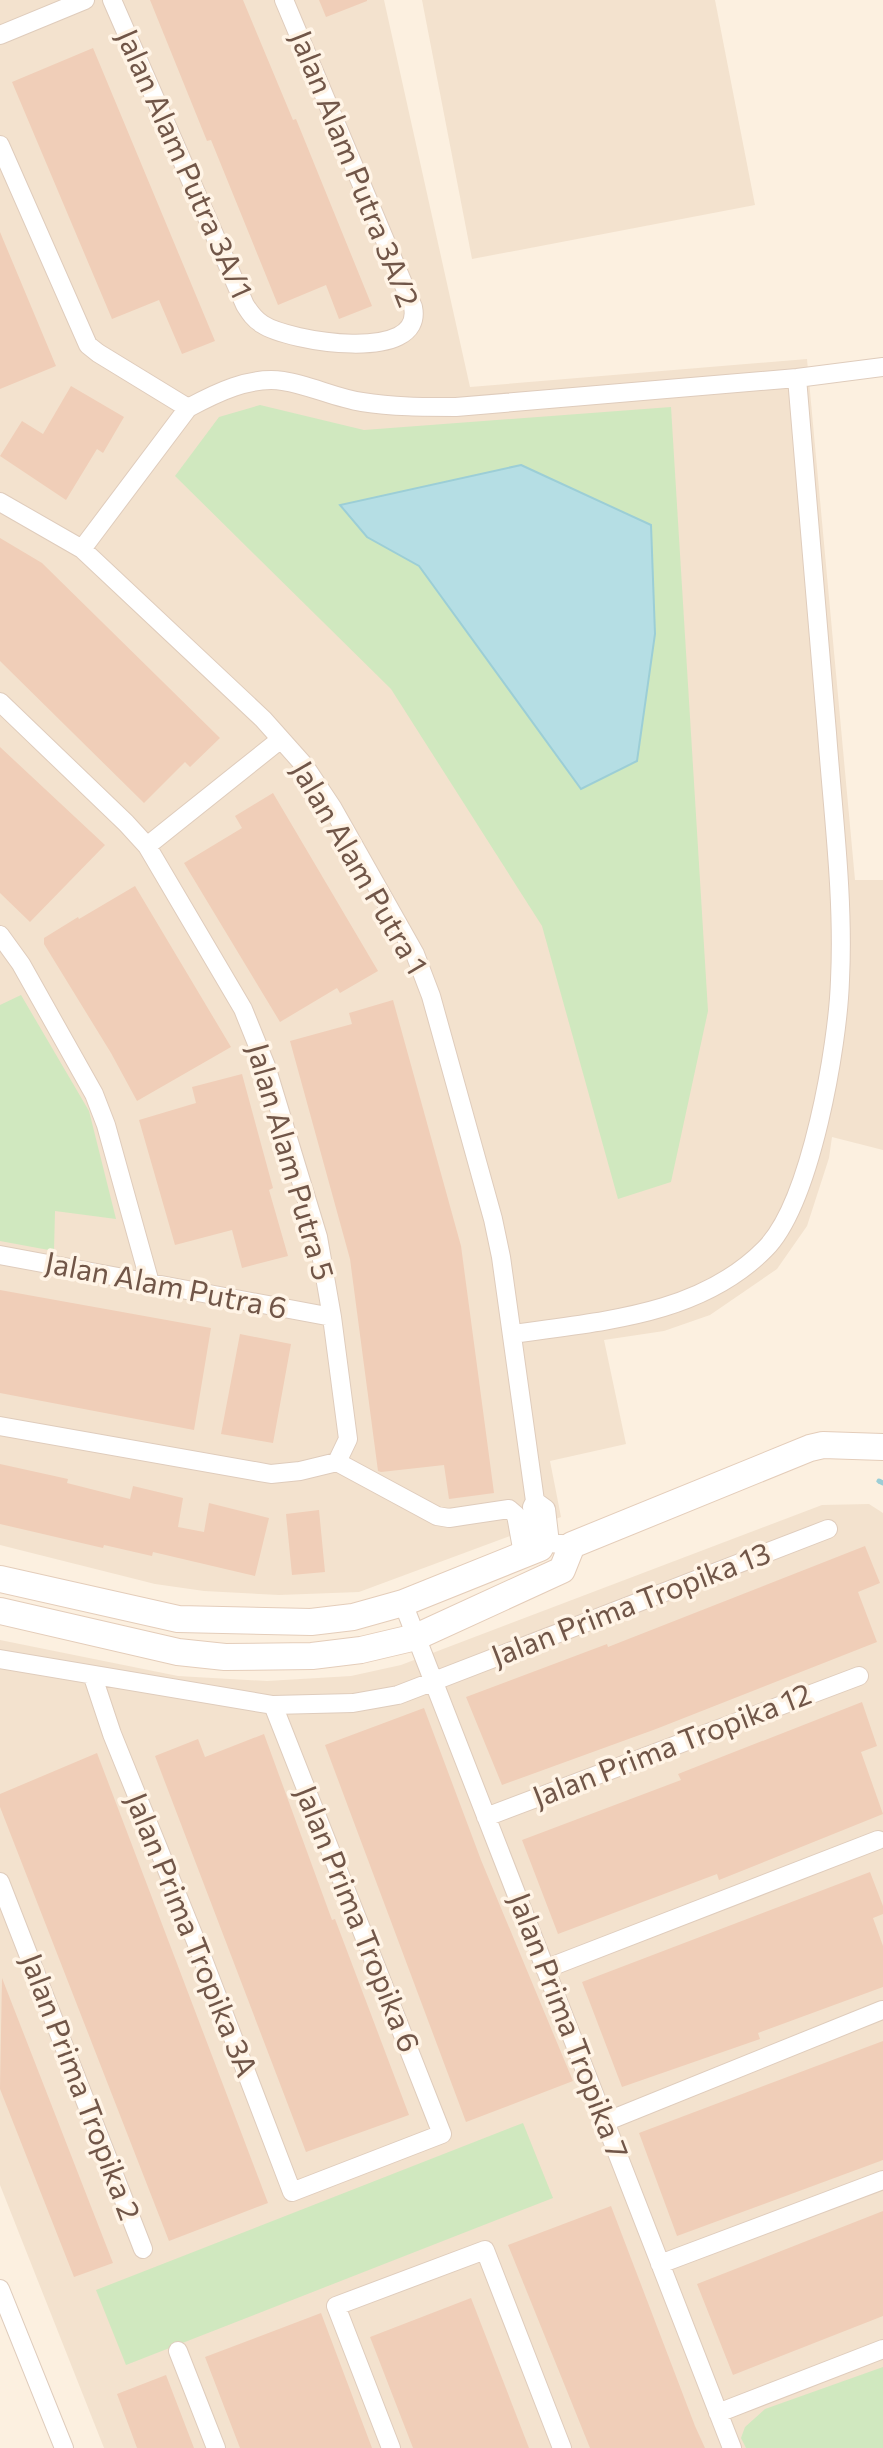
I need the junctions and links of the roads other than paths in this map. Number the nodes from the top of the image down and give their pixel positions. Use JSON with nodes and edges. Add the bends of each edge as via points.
{"nodes":[{"id":1,"x":85,"y":0,"type":"edge"},
{"id":2,"x":112,"y":0,"type":"edge"},
{"id":3,"x":284,"y":0,"type":"edge"},
{"id":4,"x":0,"y":35,"type":"edge"},
{"id":5,"x":0,"y":145,"type":"edge"},
{"id":6,"x":356,"y":344,"type":"joint"},
{"id":7,"x":883,"y":367,"type":"edge"},
{"id":8,"x":797,"y":378,"type":"junction"},
{"id":9,"x":188,"y":408,"type":"junction"},
{"id":10,"x":0,"y":502,"type":"edge"},
{"id":11,"x":82,"y":549,"type":"junction"},
{"id":12,"x":0,"y":702,"type":"edge"},
{"id":13,"x":281,"y":739,"type":"junction"},
{"id":14,"x":147,"y":846,"type":"junction"},
{"id":15,"x":0,"y":935,"type":"edge"},
{"id":16,"x":0,"y":1255,"type":"edge"},
{"id":17,"x":150,"y":1283,"type":"junction"},
{"id":18,"x":332,"y":1317,"type":"junction"},
{"id":19,"x":513,"y":1334,"type":"junction"},
{"id":20,"x":0,"y":1426,"type":"edge"},
{"id":21,"x":883,"y":1447,"type":"edge"},
{"id":22,"x":337,"y":1462,"type":"junction"},
{"id":23,"x":828,"y":1529,"type":"dead end"},
{"id":24,"x":546,"y":1547,"type":"junction"},
{"id":25,"x":0,"y":1579,"type":"edge"},
{"id":26,"x":403,"y":1603,"type":"junction"},
{"id":27,"x":0,"y":1611,"type":"edge"},
{"id":28,"x":416,"y":1637,"type":"junction"},
{"id":29,"x":0,"y":1659,"type":"edge"},
{"id":30,"x":859,"y":1676,"type":"dead end"},
{"id":31,"x":93,"y":1677,"type":"junction"},
{"id":32,"x":433,"y":1682,"type":"junction"},
{"id":33,"x":273,"y":1705,"type":"junction"},
{"id":34,"x":486,"y":1817,"type":"junction"},
{"id":35,"x":878,"y":1840,"type":"dead end"},
{"id":36,"x":0,"y":1882,"type":"edge"},
{"id":37,"x":545,"y":1969,"type":"junction"},
{"id":38,"x":882,"y":2010,"type":"edge"},
{"id":39,"x":605,"y":2122,"type":"junction"},
{"id":40,"x":442,"y":2134,"type":"joint"},
{"id":41,"x":883,"y":2180,"type":"edge"},
{"id":42,"x":143,"y":2249,"type":"dead end"},
{"id":43,"x":660,"y":2264,"type":"junction"},
{"id":44,"x":0,"y":2289,"type":"edge"},
{"id":45,"x":883,"y":2349,"type":"edge"},
{"id":46,"x":178,"y":2351,"type":"dead end"},
{"id":47,"x":718,"y":2413,"type":"junction"},
{"id":48,"x":64,"y":2448,"type":"edge"},
{"id":49,"x":216,"y":2448,"type":"edge"},
{"id":50,"x":391,"y":2448,"type":"edge"},
{"id":51,"x":562,"y":2448,"type":"edge"},
{"id":52,"x":732,"y":2448,"type":"edge"}],
"edges":[{"from":1,"to":4,"type":"street"},
{"from":2,"to":6,"type":"street","name":"Jalan Alam Putra 3A/1","via":[[253,317],[277,331]]},
{"from":3,"to":6,"type":"street","name":"Jalan Alam Putra 3A/2","via":[[416,318],[402,336]]},
{"from":5,"to":9,"type":"street","via":[[88,345]]},
{"from":7,"to":8,"type":"street"},
{"from":8,"to":9,"type":"street","via":[[456,407],[359,402],[283,381],[264,381],[212,395]]},
{"from":8,"to":19,"type":"street","via":[[837,853],[841,980],[833,1054],[813,1147],[789,1214],[766,1249],[735,1274],[691,1299],[635,1315]]},
{"from":9,"to":11,"type":"street"},
{"from":10,"to":11,"type":"street","name":"Jalan Alam Putra 1"},
{"from":11,"to":13,"type":"street","name":"Jalan Alam Putra 1"},
{"from":12,"to":14,"type":"street","name":"Jalan Alam Putra 5"},
{"from":13,"to":14,"type":"street"},
{"from":13,"to":19,"type":"street","name":"Jalan Alam Putra 1","via":[[332,807],[415,954],[493,1219]]},
{"from":14,"to":18,"type":"street","name":"Jalan Alam Putra 5","via":[[243,1009],[266,1066],[318,1237]]},
{"from":15,"to":17,"type":"street","via":[[94,1094]]},
{"from":16,"to":17,"type":"street","name":"Jalan Alam Putra 6"},
{"from":17,"to":18,"type":"street","name":"Jalan Alam Putra 6"},
{"from":18,"to":22,"type":"street","name":"Jalan Alam Putra 5","via":[[348,1439]]},
{"from":19,"to":24,"type":"street","name":"Jalan Alam Putra 1","via":[[532,1507]]},
{"from":20,"to":22,"type":"street","via":[[271,1474]]},
{"from":21,"to":24,"type":"street","via":[[810,1448]]},
{"from":22,"to":24,"type":"street","via":[[437,1516],[509,1509]]},
{"from":23,"to":32,"type":"street","name":"Jalan Prima Tropika 13"},
{"from":24,"to":26,"type":"street"},
{"from":24,"to":28,"type":"street","via":[[562,1570]]},
{"from":25,"to":26,"type":"street","via":[[178,1619],[311,1622]]},
{"from":26,"to":28,"type":"street","name":"Jalan Prima Tropika 7"},
{"from":27,"to":28,"type":"street","via":[[178,1652],[225,1657],[312,1656]]},
{"from":28,"to":32,"type":"street","name":"Jalan Prima Tropika 7"},
{"from":29,"to":31,"type":"street","name":"Jalan Prima Tropika 13"},
{"from":30,"to":34,"type":"street","name":"Jalan Prima Tropika 12"},
{"from":31,"to":33,"type":"street","name":"Jalan Prima Tropika 13"},
{"from":31,"to":40,"type":"street","name":"Jalan Prima Tropika 3A","via":[[292,2192]]},
{"from":32,"to":33,"type":"street","name":"Jalan Prima Tropika 13","via":[[353,1703]]},
{"from":32,"to":34,"type":"street","name":"Jalan Prima Tropika 7"},
{"from":33,"to":40,"type":"street","name":"Jalan Prima Tropika 6"},
{"from":34,"to":37,"type":"street","name":"Jalan Prima Tropika 7"},
{"from":35,"to":37,"type":"street"},
{"from":36,"to":42,"type":"street","name":"Jalan Prima Tropika 2"},
{"from":37,"to":39,"type":"street","name":"Jalan Prima Tropika 7"},
{"from":38,"to":39,"type":"street"},
{"from":39,"to":43,"type":"street","name":"Jalan Prima Tropika 7"},
{"from":41,"to":43,"type":"street"},
{"from":43,"to":47,"type":"street","name":"Jalan Prima Tropika 7"},
{"from":44,"to":48,"type":"street"},
{"from":45,"to":47,"type":"street"},
{"from":46,"to":49,"type":"street"},
{"from":47,"to":52,"type":"street","name":"Jalan Prima Tropika 7"},
{"from":50,"to":51,"type":"street","via":[[336,2306],[485,2250]]}]}
